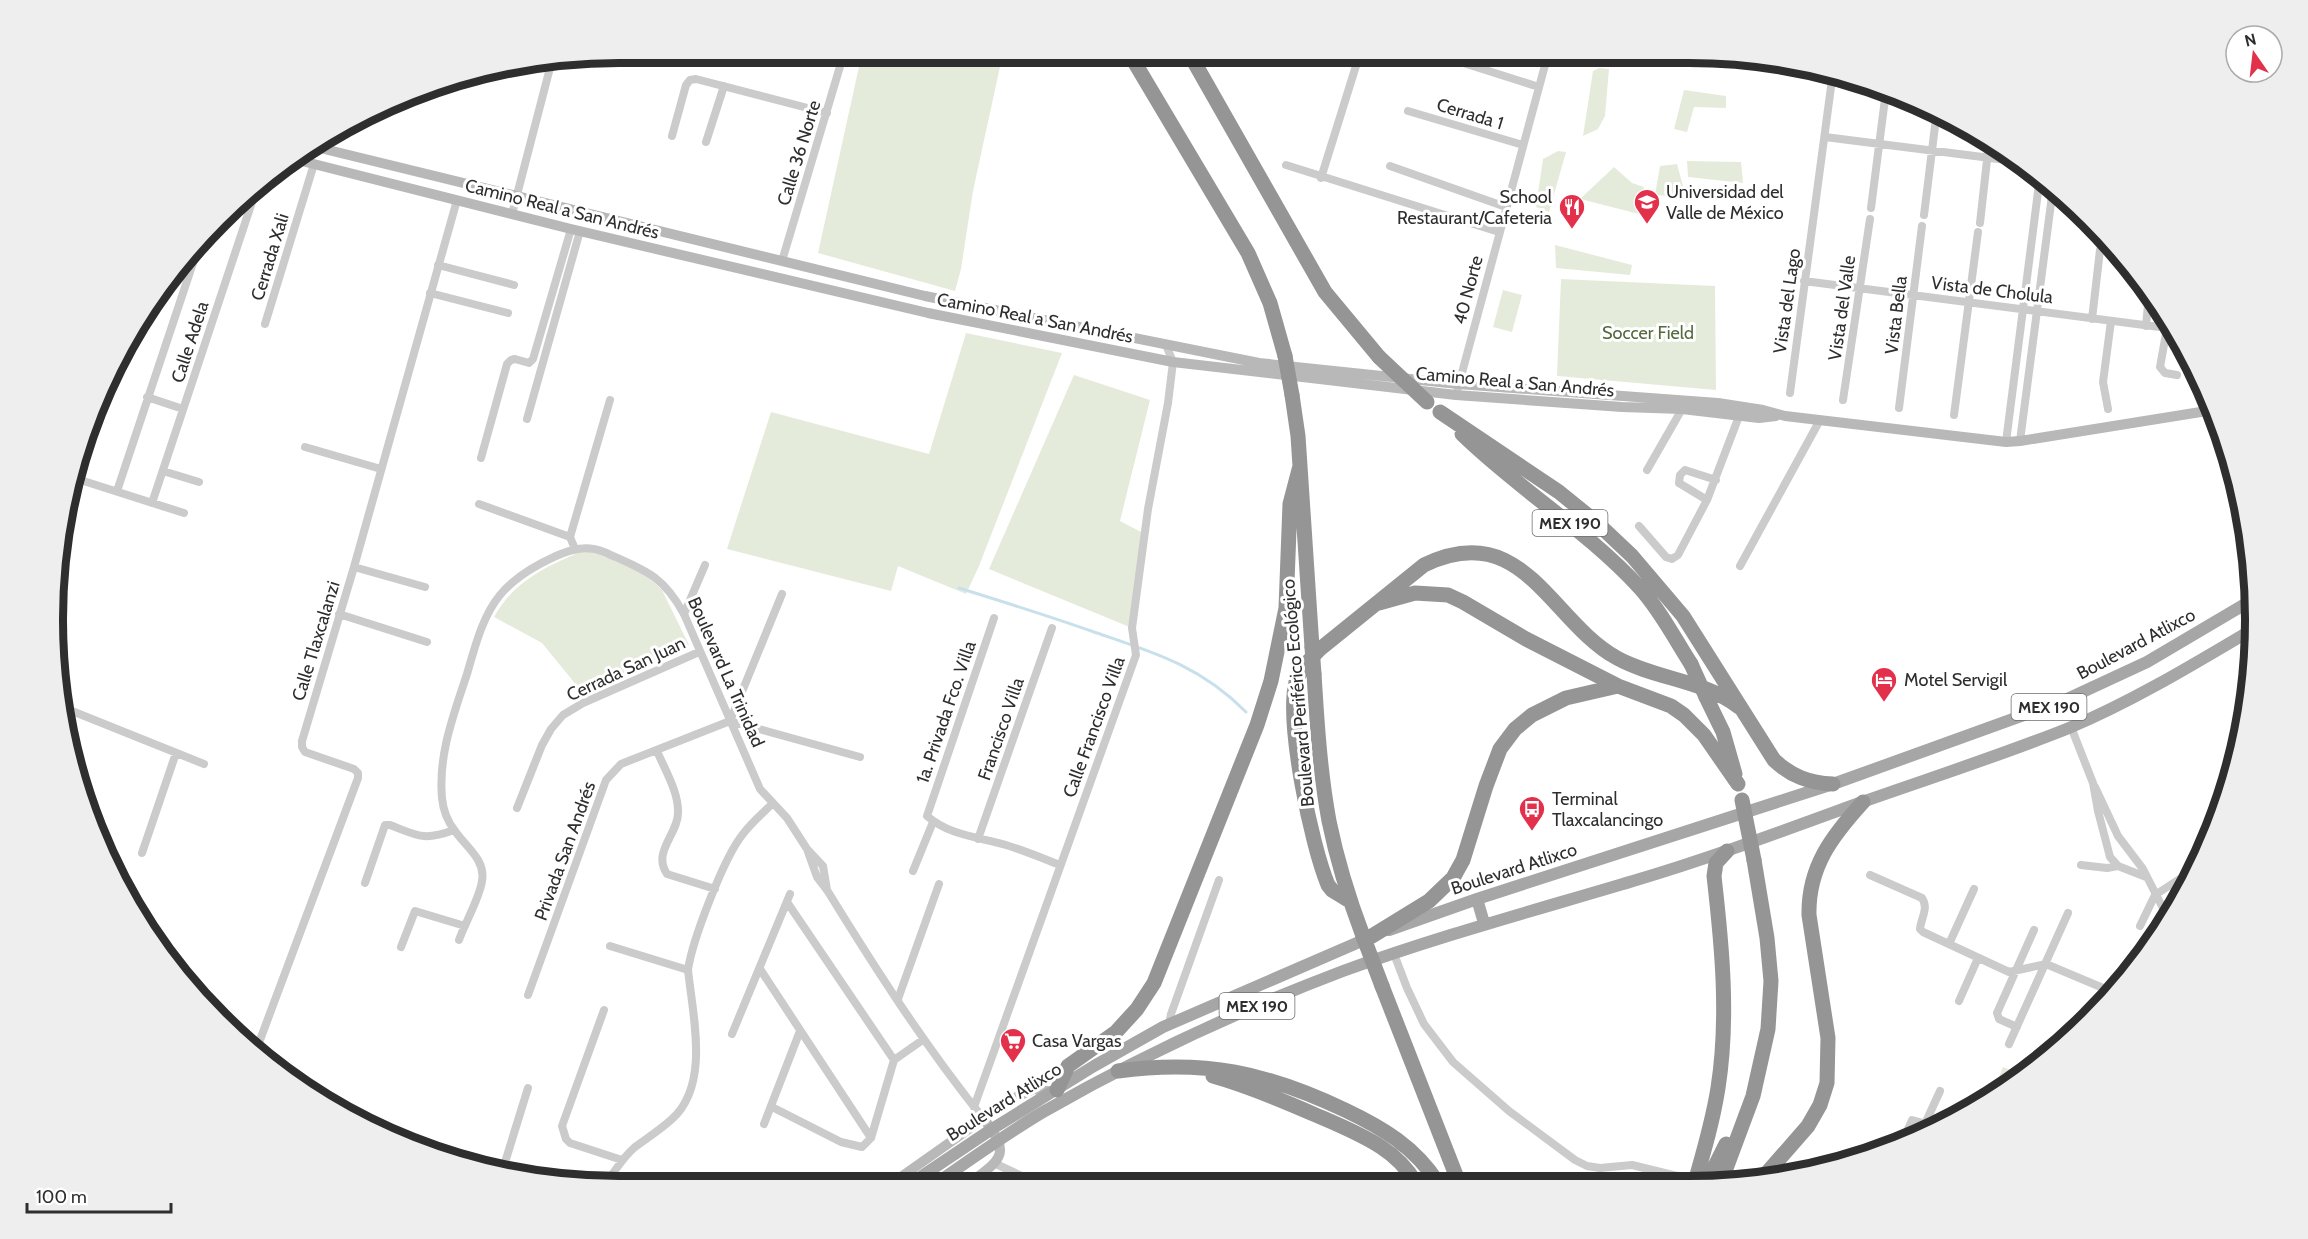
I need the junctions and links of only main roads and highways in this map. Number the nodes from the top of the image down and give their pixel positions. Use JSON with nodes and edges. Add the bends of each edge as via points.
{"nodes":[{"id":1,"x":1135,"y":63,"type":"edge"},
{"id":2,"x":1195,"y":63,"type":"edge"},
{"id":3,"x":323,"y":149,"type":"edge"},
{"id":4,"x":304,"y":161,"type":"edge"},
{"id":5,"x":649,"y":229,"type":"junction"},
{"id":6,"x":644,"y":246,"type":"junction"},
{"id":7,"x":1023,"y":316,"type":"junction"},
{"id":8,"x":1023,"y":333,"type":"junction"},
{"id":9,"x":1457,"y":390,"type":"junction"},
{"id":10,"x":2205,"y":411,"type":"edge"},
{"id":11,"x":1440,"y":412,"type":"junction"},
{"id":12,"x":1741,"y":412,"type":"junction"},
{"id":13,"x":1300,"y":466,"type":"junction"},
{"id":14,"x":1376,"y":604,"type":"junction"},
{"id":15,"x":2245,"y":604,"type":"edge"},
{"id":16,"x":2245,"y":634,"type":"edge"},
{"id":17,"x":1618,"y":687,"type":"junction"},
{"id":18,"x":1739,"y":707,"type":"junction"},
{"id":19,"x":1738,"y":784,"type":"junction"},
{"id":20,"x":1833,"y":784,"type":"junction"},
{"id":21,"x":1863,"y":802,"type":"junction"},
{"id":22,"x":1727,"y":851,"type":"junction"},
{"id":23,"x":1477,"y":899,"type":"junction"},
{"id":24,"x":1350,"y":901,"type":"junction"},
{"id":25,"x":1484,"y":923,"type":"junction"},
{"id":26,"x":1372,"y":936,"type":"junction"},
{"id":27,"x":1115,"y":1073,"type":"junction"},
{"id":28,"x":1055,"y":1091,"type":"junction"},
{"id":29,"x":1753,"y":1096,"type":"junction"},
{"id":30,"x":983,"y":1118,"type":"junction"},
{"id":31,"x":996,"y":1134,"type":"junction"},
{"id":32,"x":1770,"y":1169,"type":"edge"},
{"id":33,"x":1710,"y":1175,"type":"edge"},
{"id":34,"x":1724,"y":1175,"type":"edge"},
{"id":35,"x":902,"y":1176,"type":"edge"},
{"id":36,"x":924,"y":1176,"type":"edge"},
{"id":37,"x":945,"y":1176,"type":"edge"},
{"id":38,"x":979,"y":1176,"type":"edge"},
{"id":39,"x":1411,"y":1176,"type":"edge"},
{"id":40,"x":1433,"y":1176,"type":"edge"},
{"id":41,"x":1456,"y":1176,"type":"edge"},
{"id":42,"x":1697,"y":1176,"type":"edge"}],
"edges":[{"from":1,"to":13,"type":"highway","name":"Boulevard Periférico Ecológico","bridge":true,"via":[[1248,253],[1270,303],[1292,395]]},
{"from":2,"to":11,"type":"highway","number":"MEX 190","bridge":true,"via":[[1325,292],[1379,357]]},
{"from":3,"to":5,"type":"main road","name":"Camino Real a San Andrés"},
{"from":4,"to":6,"type":"main road","name":"Camino Real a San Andrés"},
{"from":5,"to":6,"type":"main road"},
{"from":5,"to":7,"type":"main road","name":"Camino Real a San Andrés"},
{"from":6,"to":8,"type":"main road","name":"Camino Real a San Andrés"},
{"from":7,"to":8,"type":"main road"},
{"from":7,"to":9,"type":"main road","name":"Camino Real a San Andrés","via":[[1259,363]]},
{"from":8,"to":9,"type":"main road","name":"Camino Real a San Andrés","via":[[1173,362]]},
{"from":9,"to":12,"type":"main road","name":"Camino Real a San Andrés"},
{"from":9,"to":12,"type":"main road","name":"Camino Real a San Andrés","via":[[1718,403]]},
{"from":10,"to":12,"type":"main road","name":"Camino Real a San Andrés","via":[[2006,442],[1785,416],[1759,418]]},
{"from":11,"to":18,"type":"highway","via":[[1559,492],[1632,556],[1683,616]]},
{"from":11,"to":19,"type":"highway","number":"MEX 190","bridge":true,"via":[[1478,450],[1573,526],[1641,589],[1691,664],[1723,732]]},
{"from":13,"to":24,"type":"highway","name":"Boulevard Periférico Ecológico","bridge":true,"via":[[1320,751],[1329,820]]},
{"from":13,"to":28,"type":"highway","via":[[1290,504],[1282,633],[1257,725],[1154,983],[1116,1032],[1068,1066]]},
{"from":14,"to":17,"type":"highway","via":[[1415,593],[1448,595]]},
{"from":14,"to":18,"type":"highway","via":[[1409,575],[1434,560],[1474,554],[1503,560],[1525,572],[1607,652],[1643,670],[1716,692]]},
{"from":14,"to":24,"type":"highway","via":[[1306,663],[1294,694],[1298,755],[1321,866],[1332,890]]},
{"from":15,"to":20,"type":"main road","name":"Boulevard Atlixco","number":"MEX 190","via":[[2091,690]]},
{"from":16,"to":21,"type":"main road","name":"Boulevard Atlixco","number":"MEX 190","via":[[2126,701],[2071,727]]},
{"from":17,"to":19,"type":"highway","via":[[1661,701],[1684,715],[1704,735]]},
{"from":17,"to":26,"type":"highway","via":[[1566,698],[1532,715],[1515,729],[1495,761],[1463,860],[1453,878],[1429,901]]},
{"from":18,"to":20,"type":"highway","via":[[1780,766],[1802,779]]},
{"from":19,"to":29,"type":"highway","bridge":true,"via":[[1754,860],[1771,981],[1768,1029]]},
{"from":20,"to":23,"type":"main road","name":"Boulevard Atlixco","number":"MEX 190"},
{"from":21,"to":22,"type":"main road","name":"Boulevard Atlixco","number":"MEX 190"},
{"from":21,"to":32,"type":"highway","via":[[1826,848],[1813,875],[1809,895],[1828,1038],[1824,1094],[1809,1126]]},
{"from":22,"to":25,"type":"main road","name":"Boulevard Atlixco","number":"MEX 190"},
{"from":22,"to":42,"type":"highway","via":[[1716,863],[1714,876],[1723,983],[1721,1063]]},
{"from":23,"to":25,"type":"main road"},
{"from":23,"to":26,"type":"main road","name":"Boulevard Atlixco","number":"MEX 190"},
{"from":24,"to":41,"type":"highway","name":"Boulevard Periférico Ecológico","bridge":true},
{"from":25,"to":27,"type":"main road","name":"Boulevard Atlixco","number":"MEX 190","via":[[1344,971],[1187,1037]]},
{"from":26,"to":28,"type":"main road","name":"Boulevard Atlixco","number":"MEX 190","via":[[1169,1024]]},
{"from":27,"to":31,"type":"main road","name":"Boulevard Atlixco","number":"MEX 190"},
{"from":27,"to":39,"type":"highway","via":[[1182,1072],[1230,1081],[1382,1147]]},
{"from":27,"to":40,"type":"highway","via":[[1152,1066],[1203,1067],[1295,1088],[1390,1134],[1422,1161]]},
{"from":28,"to":30,"type":"main road","via":[[1029,1091]]},
{"from":28,"to":31,"type":"main road","name":"Boulevard Atlixco","number":"MEX 190"},
{"from":29,"to":33,"type":"highway"},
{"from":29,"to":34,"type":"highway"},
{"from":30,"to":31,"type":"main road","name":"Boulevard La Trinidad"},
{"from":30,"to":35,"type":"main road"},
{"from":31,"to":36,"type":"main road","name":"Boulevard Atlixco","number":"MEX 190"},
{"from":31,"to":37,"type":"main road","number":"MEX 190"},
{"from":31,"to":38,"type":"main road","via":[[996,1164]]}]}
